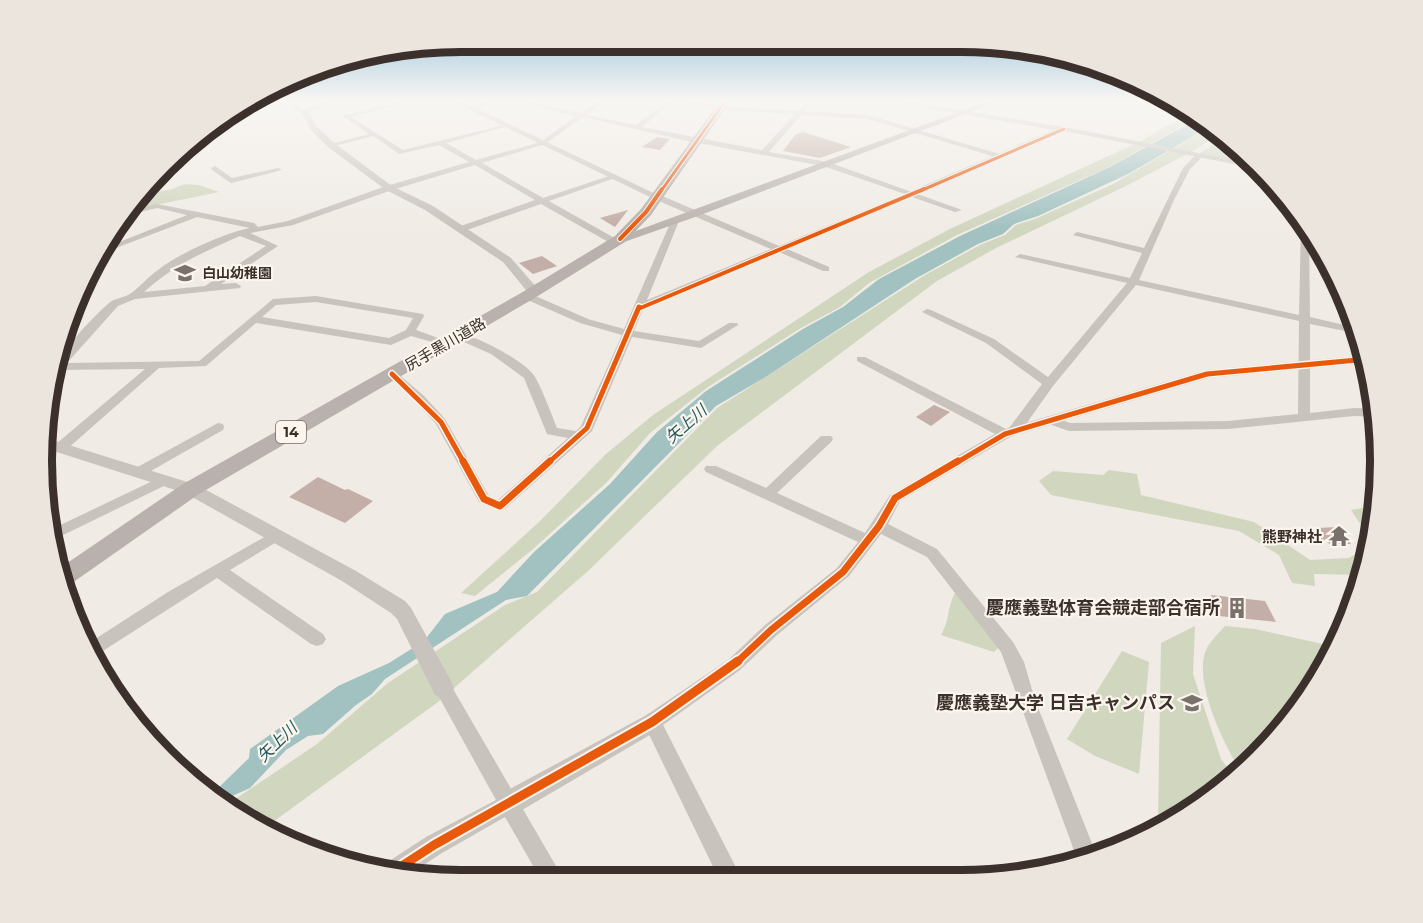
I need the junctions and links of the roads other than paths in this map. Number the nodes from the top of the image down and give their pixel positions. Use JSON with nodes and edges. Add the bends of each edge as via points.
{"nodes":[{"id":1,"x":328,"y":143,"type":"edge"},
{"id":2,"x":342,"y":143,"type":"edge"},
{"id":3,"x":389,"y":143,"type":"edge"},
{"id":4,"x":435,"y":143,"type":"edge"},
{"id":5,"x":441,"y":143,"type":"edge"},
{"id":6,"x":543,"y":143,"type":"joint"},
{"id":7,"x":695,"y":143,"type":"edge"},
{"id":8,"x":708,"y":143,"type":"edge"},
{"id":9,"x":773,"y":143,"type":"edge"},
{"id":10,"x":881,"y":143,"type":"edge"},
{"id":11,"x":956,"y":143,"type":"edge"},
{"id":12,"x":1032,"y":143,"type":"edge"},
{"id":13,"x":1138,"y":143,"type":"edge"},
{"id":14,"x":331,"y":146,"type":"junction"},
{"id":15,"x":764,"y":153,"type":"junction"},
{"id":16,"x":1195,"y":155,"type":"junction"},
{"id":17,"x":1002,"y":156,"type":"junction"},
{"id":18,"x":1239,"y":161,"type":"edge"},
{"id":19,"x":475,"y":163,"type":"junction"},
{"id":20,"x":825,"y":164,"type":"junction"},
{"id":21,"x":215,"y":168,"type":"dead end"},
{"id":22,"x":278,"y":170,"type":"dead end"},
{"id":23,"x":612,"y":176,"type":"junction"},
{"id":24,"x":389,"y":188,"type":"junction"},
{"id":25,"x":912,"y":194,"type":"junction"},
{"id":26,"x":657,"y":197,"type":"junction"},
{"id":27,"x":542,"y":200,"type":"junction"},
{"id":28,"x":139,"y":210,"type":"edge"},
{"id":29,"x":958,"y":210,"type":"dead end"},
{"id":30,"x":197,"y":214,"type":"junction"},
{"id":31,"x":694,"y":214,"type":"junction"},
{"id":32,"x":675,"y":221,"type":"junction"},
{"id":33,"x":461,"y":229,"type":"junction"},
{"id":34,"x":253,"y":230,"type":"junction"},
{"id":35,"x":239,"y":233,"type":"junction"},
{"id":36,"x":1077,"y":236,"type":"dead end"},
{"id":37,"x":1305,"y":239,"type":"edge"},
{"id":38,"x":617,"y":240,"type":"junction"},
{"id":39,"x":113,"y":247,"type":"edge"},
{"id":40,"x":778,"y":249,"type":"junction"},
{"id":41,"x":1148,"y":251,"type":"junction"},
{"id":42,"x":1020,"y":256,"type":"dead end"},
{"id":43,"x":826,"y":269,"type":"dead end"},
{"id":44,"x":1134,"y":281,"type":"junction"},
{"id":45,"x":236,"y":285,"type":"dead end"},
{"id":46,"x":209,"y":288,"type":"junction"},
{"id":47,"x":531,"y":294,"type":"junction"},
{"id":48,"x":133,"y":296,"type":"junction"},
{"id":49,"x":639,"y":308,"type":"junction"},
{"id":50,"x":927,"y":312,"type":"dead end"},
{"id":51,"x":254,"y":319,"type":"junction"},
{"id":52,"x":1304,"y":319,"type":"junction"},
{"id":53,"x":733,"y":325,"type":"dead end"},
{"id":54,"x":1349,"y":329,"type":"edge"},
{"id":55,"x":410,"y":332,"type":"junction"},
{"id":56,"x":628,"y":333,"type":"junction"},
{"id":57,"x":452,"y":339,"type":"junction"},
{"id":58,"x":66,"y":358,"type":"edge"},
{"id":59,"x":861,"y":359,"type":"dead end"},
{"id":60,"x":1358,"y":360,"type":"edge"},
{"id":61,"x":156,"y":365,"type":"junction"},
{"id":62,"x":1304,"y":365,"type":"junction"},
{"id":63,"x":64,"y":366,"type":"edge"},
{"id":64,"x":392,"y":374,"type":"junction"},
{"id":65,"x":1049,"y":383,"type":"junction"},
{"id":66,"x":1368,"y":414,"type":"edge"},
{"id":67,"x":1304,"y":417,"type":"junction"},
{"id":68,"x":1050,"y":420,"type":"junction"},
{"id":69,"x":218,"y":427,"type":"dead end"},
{"id":70,"x":1009,"y":433,"type":"junction"},
{"id":71,"x":579,"y":436,"type":"junction"},
{"id":72,"x":826,"y":439,"type":"dead end"},
{"id":73,"x":53,"y":444,"type":"edge"},
{"id":74,"x":62,"y":447,"type":"junction"},
{"id":75,"x":711,"y":469,"type":"dead end"},
{"id":76,"x":137,"y":473,"type":"junction"},
{"id":77,"x":162,"y":481,"type":"junction"},
{"id":78,"x":191,"y":489,"type":"junction"},
{"id":79,"x":767,"y":495,"type":"junction"},
{"id":80,"x":879,"y":526,"type":"junction"},
{"id":81,"x":59,"y":532,"type":"edge"},
{"id":82,"x":275,"y":536,"type":"junction"},
{"id":83,"x":867,"y":540,"type":"junction"},
{"id":84,"x":218,"y":570,"type":"junction"},
{"id":85,"x":68,"y":575,"type":"edge"},
{"id":86,"x":317,"y":639,"type":"dead end"},
{"id":87,"x":98,"y":647,"type":"edge"},
{"id":88,"x":443,"y":688,"type":"joint"},
{"id":89,"x":652,"y":722,"type":"junction"},
{"id":90,"x":508,"y":804,"type":"junction"},
{"id":91,"x":1085,"y":852,"type":"edge"},
{"id":92,"x":402,"y":866,"type":"edge"},
{"id":93,"x":547,"y":870,"type":"edge"},
{"id":94,"x":726,"y":870,"type":"edge"}],
"edges":[{"from":1,"to":14,"type":"street"},
{"from":2,"to":14,"type":"street"},
{"from":3,"to":4,"type":"street","via":[[402,152]]},
{"from":5,"to":19,"type":"street"},
{"from":6,"to":19,"type":"street"},
{"from":6,"to":23,"type":"street"},
{"from":7,"to":26,"type":"main road","name":"尻手黒川道路","number":"14"},
{"from":8,"to":15,"type":"street"},
{"from":9,"to":15,"type":"street"},
{"from":10,"to":20,"type":"main road"},
{"from":11,"to":17,"type":"street"},
{"from":12,"to":17,"type":"street"},
{"from":13,"to":16,"type":"street"},
{"from":14,"to":24,"type":"street"},
{"from":15,"to":20,"type":"street"},
{"from":16,"to":18,"type":"street"},
{"from":16,"to":41,"type":"street"},
{"from":17,"to":25,"type":"street"},
{"from":19,"to":24,"type":"street"},
{"from":19,"to":27,"type":"street"},
{"from":20,"to":25,"type":"street"},
{"from":20,"to":31,"type":"main road"},
{"from":21,"to":22,"type":"street","via":[[231,181]]},
{"from":23,"to":26,"type":"street"},
{"from":23,"to":27,"type":"street"},
{"from":24,"to":33,"type":"street"},
{"from":24,"to":34,"type":"street","via":[[290,222]]},
{"from":25,"to":29,"type":"street"},
{"from":25,"to":40,"type":"street"},
{"from":26,"to":31,"type":"street"},
{"from":26,"to":38,"type":"main road","name":"尻手黒川道路","number":"14"},
{"from":27,"to":33,"type":"street"},
{"from":27,"to":38,"type":"street"},
{"from":28,"to":30,"type":"street","via":[[157,206]]},
{"from":30,"to":34,"type":"street","via":[[254,226]]},
{"from":30,"to":39,"type":"street"},
{"from":31,"to":32,"type":"main road"},
{"from":31,"to":40,"type":"street"},
{"from":32,"to":38,"type":"main road"},
{"from":32,"to":49,"type":"street"},
{"from":33,"to":47,"type":"street","via":[[507,260]]},
{"from":34,"to":35,"type":"street"},
{"from":35,"to":46,"type":"street","via":[[273,246]]},
{"from":35,"to":48,"type":"street","via":[[171,265]]},
{"from":36,"to":41,"type":"street"},
{"from":37,"to":52,"type":"street"},
{"from":38,"to":47,"type":"main road","name":"尻手黒川道路","number":"14"},
{"from":40,"to":43,"type":"street"},
{"from":40,"to":49,"type":"street"},
{"from":41,"to":44,"type":"street"},
{"from":42,"to":44,"type":"street"},
{"from":44,"to":52,"type":"street"},
{"from":44,"to":65,"type":"street"},
{"from":45,"to":46,"type":"street"},
{"from":46,"to":48,"type":"street"},
{"from":47,"to":56,"type":"street","via":[[593,325]]},
{"from":47,"to":57,"type":"main road","name":"尻手黒川道路","number":"14"},
{"from":48,"to":58,"type":"street","via":[[114,304]]},
{"from":49,"to":56,"type":"street"},
{"from":50,"to":65,"type":"street","via":[[990,341]]},
{"from":51,"to":55,"type":"street","via":[[391,342]]},
{"from":51,"to":55,"type":"street","via":[[273,302],[316,299],[419,316]]},
{"from":51,"to":61,"type":"street","via":[[202,364]]},
{"from":52,"to":54,"type":"street"},
{"from":52,"to":62,"type":"street"},
{"from":53,"to":56,"type":"street","via":[[701,345]]},
{"from":55,"to":57,"type":"street"},
{"from":56,"to":71,"type":"street"},
{"from":57,"to":64,"type":"main road","name":"尻手黒川道路","number":"14"},
{"from":57,"to":71,"type":"street","via":[[495,352],[529,376],[552,431]]},
{"from":59,"to":70,"type":"street"},
{"from":60,"to":62,"type":"street"},
{"from":61,"to":63,"type":"street"},
{"from":61,"to":74,"type":"street"},
{"from":62,"to":67,"type":"street"},
{"from":62,"to":68,"type":"street","via":[[1207,374]]},
{"from":64,"to":71,"type":"street","via":[[441,422],[484,499],[500,506]]},
{"from":64,"to":78,"type":"main road","name":"尻手黒川道路","number":"14"},
{"from":65,"to":70,"type":"street"},
{"from":66,"to":67,"type":"street"},
{"from":67,"to":68,"type":"street","via":[[1177,426],[1069,427]]},
{"from":68,"to":70,"type":"street"},
{"from":69,"to":76,"type":"street"},
{"from":70,"to":80,"type":"street","via":[[895,498]]},
{"from":72,"to":79,"type":"street"},
{"from":73,"to":74,"type":"street"},
{"from":74,"to":76,"type":"street"},
{"from":75,"to":79,"type":"street"},
{"from":76,"to":77,"type":"street"},
{"from":77,"to":78,"type":"street"},
{"from":77,"to":81,"type":"street"},
{"from":78,"to":82,"type":"street"},
{"from":78,"to":85,"type":"main road","name":"尻手黒川道路","number":"14"},
{"from":79,"to":83,"type":"street"},
{"from":80,"to":83,"type":"street"},
{"from":80,"to":91,"type":"street","via":[[932,553],[1007,647]]},
{"from":82,"to":84,"type":"street"},
{"from":82,"to":88,"type":"street","via":[[398,607]]},
{"from":83,"to":89,"type":"street","via":[[843,572],[734,665]]},
{"from":84,"to":86,"type":"street"},
{"from":84,"to":87,"type":"street"},
{"from":88,"to":90,"type":"street"},
{"from":89,"to":90,"type":"street"},
{"from":89,"to":94,"type":"street"},
{"from":90,"to":92,"type":"street"},
{"from":90,"to":93,"type":"street"}]}
